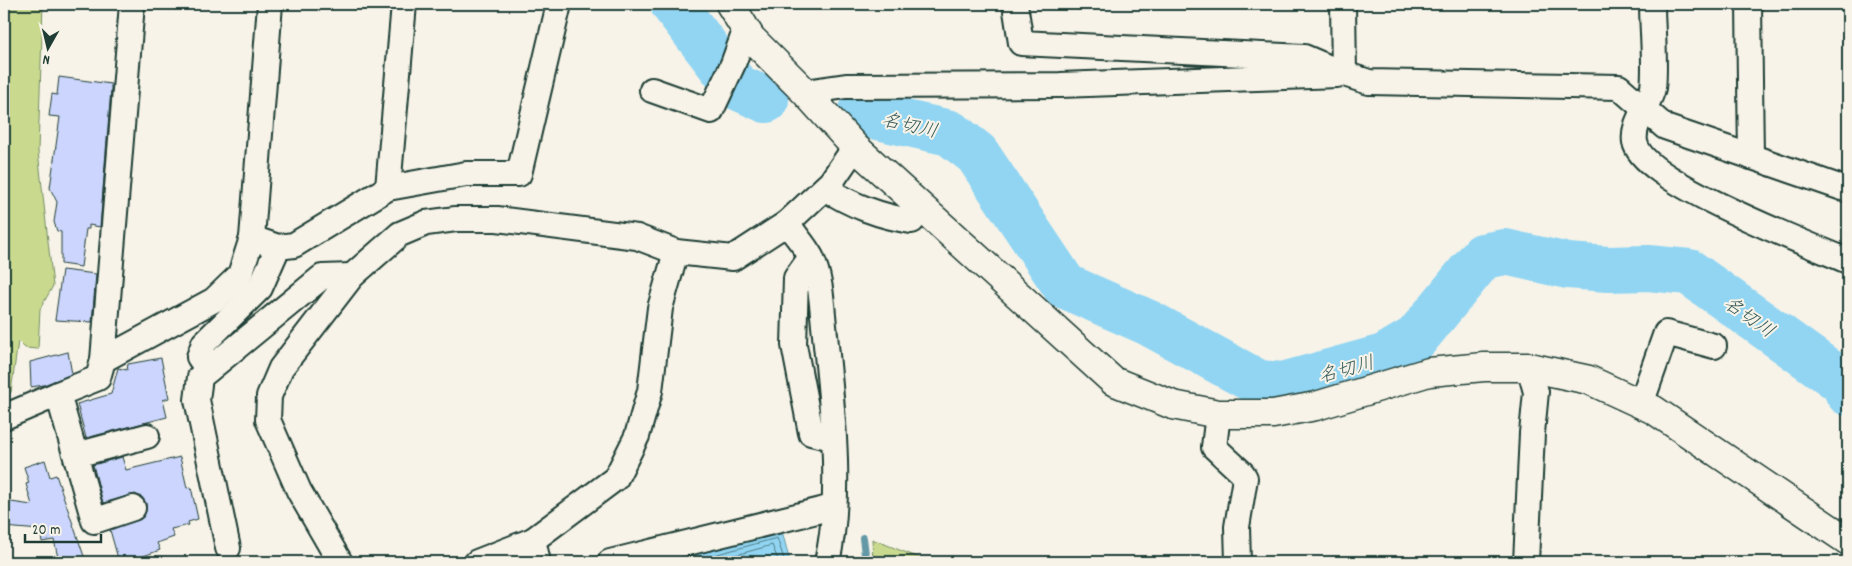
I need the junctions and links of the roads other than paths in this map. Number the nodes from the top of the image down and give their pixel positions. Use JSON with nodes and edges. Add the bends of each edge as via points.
{"nodes":[{"id":1,"x":132,"y":4,"type":"edge"},
{"id":2,"x":270,"y":4,"type":"edge"},
{"id":3,"x":404,"y":4,"type":"edge"},
{"id":4,"x":559,"y":4,"type":"edge"},
{"id":5,"x":730,"y":4,"type":"edge"},
{"id":6,"x":1015,"y":4,"type":"edge"},
{"id":7,"x":1343,"y":4,"type":"edge"},
{"id":8,"x":1652,"y":4,"type":"edge"},
{"id":9,"x":1749,"y":4,"type":"edge"},
{"id":10,"x":746,"y":31,"type":"junction"},
{"id":11,"x":1344,"y":74,"type":"junction"},
{"id":12,"x":652,"y":90,"type":"dead end"},
{"id":13,"x":805,"y":92,"type":"junction"},
{"id":14,"x":1643,"y":108,"type":"junction"},
{"id":15,"x":855,"y":147,"type":"junction"},
{"id":16,"x":1751,"y":157,"type":"junction"},
{"id":17,"x":388,"y":188,"type":"junction"},
{"id":18,"x":825,"y":188,"type":"junction"},
{"id":19,"x":1848,"y":190,"type":"edge"},
{"id":20,"x":912,"y":221,"type":"dead end"},
{"id":21,"x":786,"y":223,"type":"junction"},
{"id":22,"x":252,"y":238,"type":"junction"},
{"id":23,"x":278,"y":248,"type":"junction"},
{"id":24,"x":676,"y":252,"type":"junction"},
{"id":25,"x":811,"y":258,"type":"junction"},
{"id":26,"x":1848,"y":261,"type":"edge"},
{"id":27,"x":352,"y":276,"type":"junction"},
{"id":28,"x":1714,"y":346,"type":"dead end"},
{"id":29,"x":103,"y":360,"type":"junction"},
{"id":30,"x":1529,"y":366,"type":"junction"},
{"id":31,"x":208,"y":370,"type":"junction"},
{"id":32,"x":58,"y":394,"type":"junction"},
{"id":33,"x":1641,"y":404,"type":"junction"},
{"id":34,"x":1218,"y":414,"type":"junction"},
{"id":35,"x":4,"y":417,"type":"edge"},
{"id":36,"x":147,"y":436,"type":"dead end"},
{"id":37,"x":833,"y":438,"type":"junction"},
{"id":38,"x":76,"y":455,"type":"junction"},
{"id":39,"x":833,"y":507,"type":"junction"},
{"id":40,"x":133,"y":508,"type":"dead end"},
{"id":41,"x":1848,"y":541,"type":"edge"},
{"id":42,"x":228,"y":548,"type":"dead end"},
{"id":43,"x":536,"y":551,"type":"edge"},
{"id":44,"x":340,"y":562,"type":"edge"},
{"id":45,"x":477,"y":562,"type":"edge"},
{"id":46,"x":610,"y":562,"type":"edge"},
{"id":47,"x":827,"y":562,"type":"edge"},
{"id":48,"x":1238,"y":562,"type":"edge"},
{"id":49,"x":1526,"y":562,"type":"edge"}],
"edges":[{"from":1,"to":29,"type":"street"},
{"from":2,"to":22,"type":"street"},
{"from":3,"to":17,"type":"street"},
{"from":4,"to":17,"type":"street","via":[[518,174],[466,174]]},
{"from":5,"to":10,"type":"street"},
{"from":6,"to":11,"type":"street","via":[[1021,43],[1304,57]]},
{"from":7,"to":11,"type":"street"},
{"from":8,"to":14,"type":"street","via":[[1653,89]]},
{"from":9,"to":16,"type":"street"},
{"from":10,"to":12,"type":"street","via":[[711,111]]},
{"from":10,"to":13,"type":"street"},
{"from":11,"to":13,"type":"street","via":[[1060,85],[846,86]]},
{"from":11,"to":14,"type":"street","via":[[1369,82],[1619,87]]},
{"from":13,"to":15,"type":"street"},
{"from":14,"to":16,"type":"street","via":[[1665,127]]},
{"from":14,"to":26,"type":"street","via":[[1635,141],[1653,166],[1694,192]]},
{"from":15,"to":18,"type":"street"},
{"from":15,"to":34,"type":"street","via":[[1113,381],[1173,405]]},
{"from":16,"to":19,"type":"street"},
{"from":17,"to":23,"type":"street","via":[[294,246]]},
{"from":18,"to":20,"type":"street","via":[[849,202]]},
{"from":18,"to":21,"type":"street"},
{"from":21,"to":24,"type":"street","via":[[733,258]]},
{"from":21,"to":25,"type":"street"},
{"from":22,"to":23,"type":"street"},
{"from":22,"to":29,"type":"street","via":[[240,275],[214,300]]},
{"from":23,"to":31,"type":"street","via":[[260,288],[204,343],[199,356]]},
{"from":24,"to":27,"type":"street","via":[[637,237],[498,219],[456,219],[426,223],[400,234]]},
{"from":24,"to":43,"type":"street","via":[[660,308],[650,391],[637,436],[616,478]]},
{"from":25,"to":37,"type":"street","via":[[820,290]]},
{"from":25,"to":37,"type":"street","via":[[796,278],[794,345],[811,433]]},
{"from":27,"to":31,"type":"street","via":[[322,277]]},
{"from":27,"to":44,"type":"street","via":[[281,368],[269,396],[268,420],[299,491]]},
{"from":28,"to":33,"type":"street","via":[[1666,333]]},
{"from":29,"to":32,"type":"street","via":[[98,378]]},
{"from":30,"to":33,"type":"street","via":[[1590,380]]},
{"from":30,"to":34,"type":"street","via":[[1429,372],[1316,406],[1273,414]]},
{"from":30,"to":49,"type":"street","via":[[1536,392]]},
{"from":31,"to":42,"type":"street","via":[[200,377],[197,400]]},
{"from":32,"to":35,"type":"street"},
{"from":32,"to":38,"type":"street"},
{"from":33,"to":41,"type":"street"},
{"from":34,"to":48,"type":"street","via":[[1214,447],[1245,478],[1237,527]]},
{"from":36,"to":38,"type":"street"},
{"from":37,"to":39,"type":"street"},
{"from":38,"to":40,"type":"street","via":[[94,521]]},
{"from":39,"to":46,"type":"street"},
{"from":39,"to":47,"type":"street","via":[[832,544]]},
{"from":43,"to":45,"type":"street"}]}
